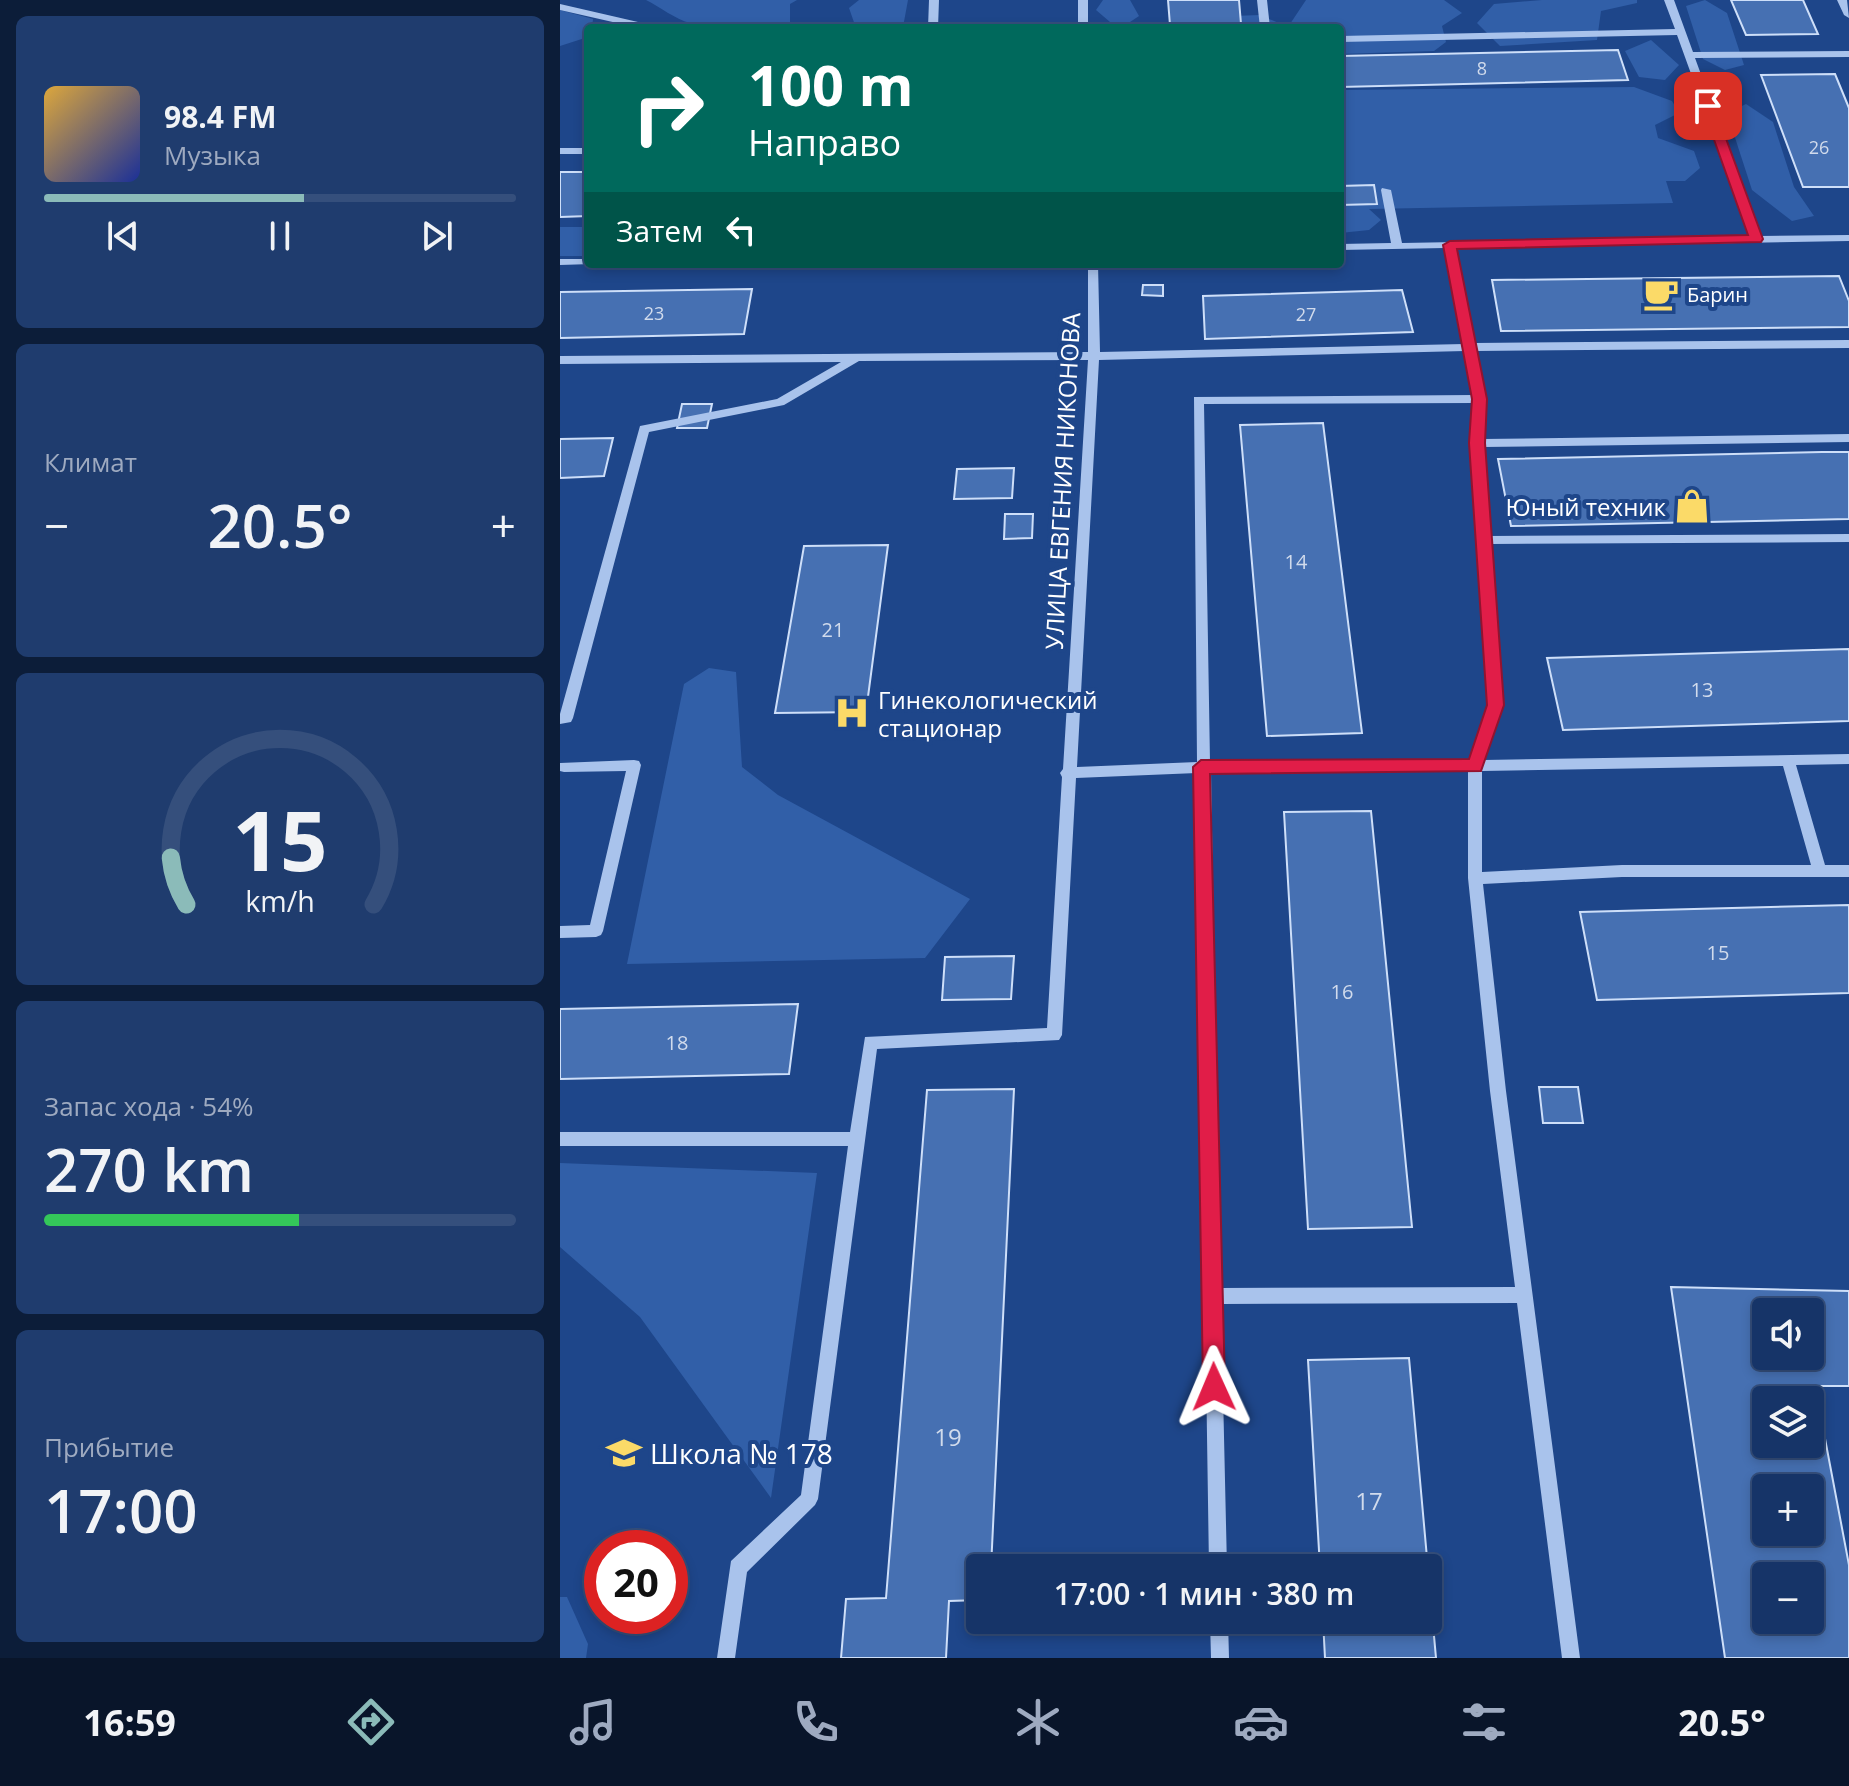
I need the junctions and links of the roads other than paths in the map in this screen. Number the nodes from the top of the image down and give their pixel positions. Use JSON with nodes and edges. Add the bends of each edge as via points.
{"nodes":[{"id":1,"x":934,"y":0,"type":"edge"},
{"id":2,"x":1083,"y":0,"type":"edge"},
{"id":3,"x":1262,"y":0,"type":"edge"},
{"id":4,"x":1669,"y":0,"type":"edge"},
{"id":5,"x":1842,"y":0,"type":"edge"},
{"id":6,"x":560,"y":7,"type":"edge"},
{"id":7,"x":1849,"y":15,"type":"edge"},
{"id":8,"x":634,"y":24,"type":"edge"},
{"id":9,"x":933,"y":24,"type":"edge"},
{"id":10,"x":1083,"y":24,"type":"edge"},
{"id":11,"x":1265,"y":24,"type":"edge"},
{"id":12,"x":1681,"y":32,"type":"junction"},
{"id":13,"x":1344,"y":39,"type":"edge"},
{"id":14,"x":1849,"y":54,"type":"edge"},
{"id":15,"x":1689,"y":55,"type":"junction"},
{"id":16,"x":560,"y":151,"type":"edge"},
{"id":17,"x":584,"y":151,"type":"edge"},
{"id":18,"x":1386,"y":190,"type":"dead end"},
{"id":19,"x":1849,"y":238,"type":"edge"},
{"id":20,"x":1756,"y":239,"type":"junction"},
{"id":21,"x":1450,"y":245,"type":"junction"},
{"id":22,"x":1397,"y":246,"type":"junction"},
{"id":23,"x":1344,"y":247,"type":"edge"},
{"id":24,"x":560,"y":262,"type":"edge"},
{"id":25,"x":584,"y":262,"type":"edge"},
{"id":26,"x":1093,"y":268,"type":"edge"},
{"id":27,"x":1849,"y":344,"type":"edge"},
{"id":28,"x":1470,"y":347,"type":"junction"},
{"id":29,"x":1094,"y":356,"type":"junction"},
{"id":30,"x":856,"y":358,"type":"junction"},
{"id":31,"x":560,"y":360,"type":"edge"},
{"id":32,"x":1480,"y":399,"type":"junction"},
{"id":33,"x":1849,"y":438,"type":"edge"},
{"id":34,"x":1477,"y":443,"type":"junction"},
{"id":35,"x":1849,"y":538,"type":"edge"},
{"id":36,"x":1483,"y":540,"type":"junction"},
{"id":37,"x":560,"y":719,"type":"edge"},
{"id":38,"x":1849,"y":759,"type":"edge"},
{"id":39,"x":1788,"y":760,"type":"junction"},
{"id":40,"x":1475,"y":766,"type":"junction"},
{"id":41,"x":564,"y":767,"type":"dead end"},
{"id":42,"x":1201,"y":767,"type":"junction"},
{"id":43,"x":1067,"y":773,"type":"junction"},
{"id":44,"x":1820,"y":871,"type":"junction"},
{"id":45,"x":1849,"y":871,"type":"edge"},
{"id":46,"x":1475,"y":878,"type":"junction"},
{"id":47,"x":560,"y":932,"type":"edge"},
{"id":48,"x":560,"y":1139,"type":"edge"},
{"id":49,"x":856,"y":1139,"type":"junction"},
{"id":50,"x":1526,"y":1295,"type":"junction"},
{"id":51,"x":1212,"y":1296,"type":"junction"},
{"id":52,"x":1218,"y":1554,"type":"edge"},
{"id":53,"x":1219,"y":1634,"type":"edge"},
{"id":54,"x":726,"y":1658,"type":"edge"},
{"id":55,"x":1220,"y":1658,"type":"edge"},
{"id":56,"x":1571,"y":1658,"type":"edge"}],
"edges":[{"from":1,"to":9,"type":"street"},
{"from":2,"to":10,"type":"street"},
{"from":3,"to":11,"type":"street"},
{"from":4,"to":12,"type":"street"},
{"from":5,"to":7,"type":"street"},
{"from":6,"to":8,"type":"street"},
{"from":12,"to":13,"type":"street"},
{"from":12,"to":15,"type":"street"},
{"from":14,"to":15,"type":"street"},
{"from":15,"to":20,"type":"street"},
{"from":16,"to":17,"type":"street"},
{"from":18,"to":22,"type":"street"},
{"from":19,"to":20,"type":"street"},
{"from":20,"to":21,"type":"street"},
{"from":21,"to":22,"type":"street"},
{"from":21,"to":28,"type":"street"},
{"from":22,"to":23,"type":"street"},
{"from":24,"to":25,"type":"street"},
{"from":26,"to":29,"type":"street","name":"УЛИЦА ЕВГЕНИЯ НИКОНОВА"},
{"from":27,"to":28,"type":"street"},
{"from":28,"to":29,"type":"street"},
{"from":28,"to":32,"type":"street"},
{"from":29,"to":30,"type":"street"},
{"from":29,"to":43,"type":"street","name":"УЛИЦА ЕВГЕНИЯ НИКОНОВА"},
{"from":30,"to":31,"type":"street"},
{"from":30,"to":37,"type":"street","via":[[780,402],[644,429],[566,718]]},
{"from":32,"to":34,"type":"street"},
{"from":32,"to":42,"type":"street","via":[[1198,400]]},
{"from":33,"to":34,"type":"street"},
{"from":34,"to":36,"type":"street"},
{"from":35,"to":36,"type":"street"},
{"from":36,"to":40,"type":"street","via":[[1495,705]]},
{"from":38,"to":39,"type":"street"},
{"from":39,"to":40,"type":"street"},
{"from":39,"to":44,"type":"street"},
{"from":40,"to":42,"type":"street"},
{"from":40,"to":46,"type":"street"},
{"from":41,"to":47,"type":"street","via":[[634,765],[596,931]]},
{"from":42,"to":43,"type":"street"},
{"from":42,"to":51,"type":"street"},
{"from":43,"to":49,"type":"street","name":"УЛИЦА ЕВГЕНИЯ НИКОНОВА","via":[[1054,1035],[870,1042]]},
{"from":44,"to":45,"type":"street"},
{"from":44,"to":46,"type":"street","via":[[1622,871]]},
{"from":46,"to":50,"type":"street"},
{"from":48,"to":49,"type":"street"},
{"from":49,"to":54,"type":"street","via":[[809,1499],[738,1568]]},
{"from":50,"to":51,"type":"street"},
{"from":50,"to":56,"type":"street"},
{"from":51,"to":52,"type":"street"},
{"from":53,"to":55,"type":"street"}]}
